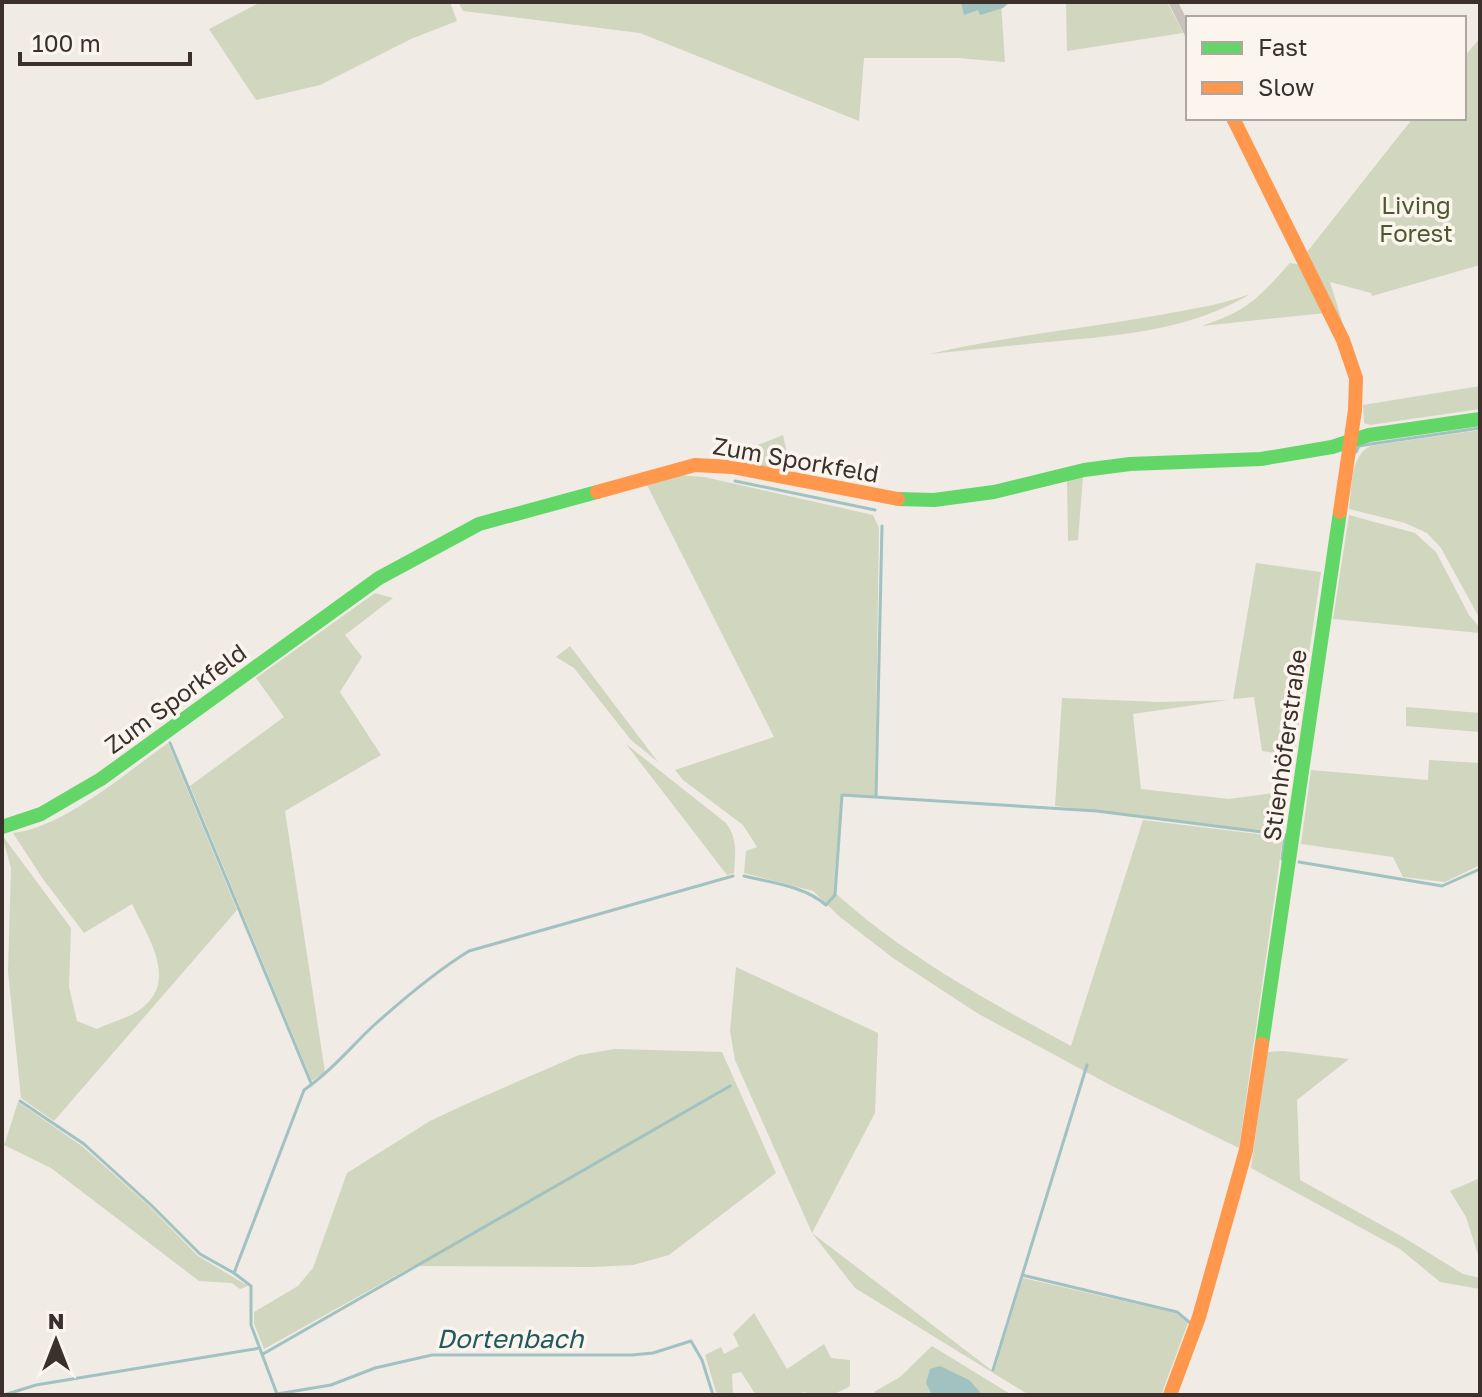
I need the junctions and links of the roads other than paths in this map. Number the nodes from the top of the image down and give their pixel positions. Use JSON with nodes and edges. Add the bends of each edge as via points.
{"nodes":[{"id":1,"x":1173,"y":2,"type":"edge"},
{"id":2,"x":1186,"y":28,"type":"edge"},
{"id":3,"x":1234,"y":120,"type":"edge"},
{"id":4,"x":1480,"y":419,"type":"edge"},
{"id":5,"x":1351,"y":442,"type":"junction"},
{"id":6,"x":2,"y":827,"type":"edge"},
{"id":7,"x":1170,"y":1395,"type":"edge"}],
"edges":[{"from":1,"to":2,"type":"street"},
{"from":3,"to":5,"type":"street","name":"Stienhöferstraße","via":[[1353,365]]},
{"from":4,"to":5,"type":"street","name":"Zum Sporkfeld"},
{"from":5,"to":6,"type":"street","name":"Zum Sporkfeld","via":[[1261,459],[1084,470],[934,500],[904,500],[732,467],[695,465],[498,518],[379,578],[89,787],[41,814]]},
{"from":5,"to":7,"type":"street","name":"Stienhöferstraße","via":[[1246,1150],[1199,1317]]}]}
